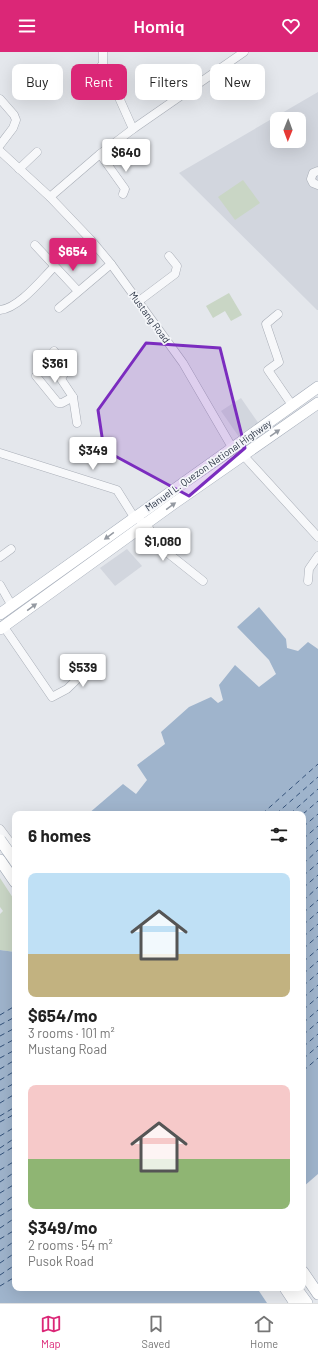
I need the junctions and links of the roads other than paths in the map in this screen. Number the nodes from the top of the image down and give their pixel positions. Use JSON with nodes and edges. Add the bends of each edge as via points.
{"nodes":[{"id":1,"x":103,"y":52,"type":"edge"},
{"id":2,"x":244,"y":52,"type":"edge"},
{"id":3,"x":102,"y":64,"type":"edge"},
{"id":4,"x":202,"y":82,"type":"edge"},
{"id":5,"x":0,"y":99,"type":"edge"},
{"id":6,"x":120,"y":100,"type":"edge"},
{"id":7,"x":175,"y":100,"type":"edge"},
{"id":8,"x":133,"y":129,"type":"junction"},
{"id":9,"x":0,"y":145,"type":"edge"},
{"id":10,"x":0,"y":151,"type":"edge"},
{"id":11,"x":37,"y":152,"type":"dead end"},
{"id":12,"x":100,"y":154,"type":"junction"},
{"id":13,"x":19,"y":169,"type":"junction"},
{"id":14,"x":318,"y":171,"type":"edge"},
{"id":15,"x":318,"y":185,"type":"edge"},
{"id":16,"x":123,"y":194,"type":"dead end"},
{"id":17,"x":50,"y":197,"type":"junction"},
{"id":18,"x":35,"y":245,"type":"dead end"},
{"id":19,"x":169,"y":256,"type":"dead end"},
{"id":20,"x":111,"y":264,"type":"junction"},
{"id":21,"x":54,"y":267,"type":"junction"},
{"id":22,"x":78,"y":291,"type":"junction"},
{"id":23,"x":139,"y":301,"type":"junction"},
{"id":24,"x":59,"y":308,"type":"dead end"},
{"id":25,"x":0,"y":310,"type":"edge"},
{"id":26,"x":278,"y":314,"type":"dead end"},
{"id":27,"x":54,"y":351,"type":"dead end"},
{"id":28,"x":36,"y":376,"type":"dead end"},
{"id":29,"x":318,"y":387,"type":"edge"},
{"id":30,"x":73,"y":397,"type":"junction"},
{"id":31,"x":318,"y":403,"type":"edge"},
{"id":32,"x":292,"y":405,"type":"junction"},
{"id":33,"x":77,"y":423,"type":"dead end"},
{"id":34,"x":233,"y":449,"type":"junction"},
{"id":35,"x":0,"y":453,"type":"edge"},
{"id":36,"x":243,"y":455,"type":"junction"},
{"id":37,"x":134,"y":517,"type":"junction"},
{"id":38,"x":146,"y":524,"type":"junction"},
{"id":39,"x":318,"y":537,"type":"edge"},
{"id":40,"x":12,"y":549,"type":"dead end"},
{"id":41,"x":318,"y":556,"type":"edge"},
{"id":42,"x":0,"y":557,"type":"edge"},
{"id":43,"x":203,"y":581,"type":"dead end"},
{"id":44,"x":308,"y":581,"type":"dead end"},
{"id":45,"x":0,"y":585,"type":"edge"},
{"id":46,"x":12,"y":606,"type":"junction"},
{"id":47,"x":0,"y":614,"type":"edge"},
{"id":48,"x":2,"y":628,"type":"edge"},
{"id":49,"x":98,"y":659,"type":"dead end"},
{"id":50,"x":0,"y":829,"type":"edge"},
{"id":51,"x":0,"y":840,"type":"edge"},
{"id":52,"x":10,"y":847,"type":"edge"},
{"id":53,"x":12,"y":857,"type":"edge"},
{"id":54,"x":0,"y":860,"type":"edge"},
{"id":55,"x":12,"y":878,"type":"edge"},
{"id":56,"x":306,"y":1276,"type":"edge"},
{"id":57,"x":306,"y":1290,"type":"edge"},
{"id":58,"x":287,"y":1291,"type":"edge"},
{"id":59,"x":298,"y":1291,"type":"edge"},
{"id":60,"x":318,"y":1294,"type":"edge"},
{"id":61,"x":295,"y":1303,"type":"edge"},
{"id":62,"x":307,"y":1303,"type":"edge"},
{"id":63,"x":315,"y":1303,"type":"edge"}],
"edges":[{"from":1,"to":3,"type":"street"},
{"from":2,"to":4,"type":"street"},
{"from":5,"to":9,"type":"street","via":[[16,120]]},
{"from":6,"to":8,"type":"street"},
{"from":7,"to":8,"type":"street"},
{"from":8,"to":12,"type":"street"},
{"from":10,"to":13,"type":"street","name":"Mustang Road"},
{"from":11,"to":13,"type":"street"},
{"from":12,"to":16,"type":"street","via":[[125,189]]},
{"from":12,"to":17,"type":"street"},
{"from":13,"to":17,"type":"street","name":"Mustang Road"},
{"from":14,"to":15,"type":"street","via":[[311,176],[313,183]]},
{"from":17,"to":20,"type":"street","name":"Mustang Road"},
{"from":18,"to":21,"type":"street"},
{"from":19,"to":23,"type":"street","via":[[177,266],[175,274]]},
{"from":20,"to":22,"type":"street"},
{"from":20,"to":23,"type":"street","name":"Mustang Road"},
{"from":21,"to":22,"type":"street"},
{"from":21,"to":25,"type":"street","via":[[18,302]]},
{"from":22,"to":24,"type":"street"},
{"from":23,"to":34,"type":"street","name":"Mustang Road","via":[[183,363]]},
{"from":26,"to":32,"type":"street","via":[[266,324],[279,362],[268,370]]},
{"from":27,"to":30,"type":"street","via":[[66,370],[61,379]]},
{"from":28,"to":30,"type":"street","via":[[55,401],[62,403]]},
{"from":29,"to":32,"type":"main road","name":"Manuel L. Quezon National Highway"},
{"from":30,"to":33,"type":"street"},
{"from":36,"to":31,"type":"main road","name":"Manuel L. Quezon National Highway","one_way":true},
{"from":32,"to":34,"type":"main road","name":"Manuel L. Quezon National Highway"},
{"from":34,"to":37,"type":"main road","name":"Manuel L. Quezon National Highway"},
{"from":35,"to":37,"type":"street","via":[[113,488]]},
{"from":38,"to":36,"type":"main road","name":"Manuel L. Quezon National Highway","one_way":true},
{"from":36,"to":39,"type":"street"},
{"from":37,"to":38,"type":"street"},
{"from":37,"to":46,"type":"main road","name":"Manuel L. Quezon National Highway","one_way":true},
{"from":38,"to":43,"type":"street","via":[[164,550]]},
{"from":48,"to":38,"type":"main road","name":"Manuel L. Quezon National Highway","one_way":true},
{"from":40,"to":42,"type":"street"},
{"from":41,"to":44,"type":"street","via":[[309,569]]},
{"from":45,"to":46,"type":"street"},
{"from":46,"to":47,"type":"main road","name":"Manuel L. Quezon National Highway"},
{"from":48,"to":49,"type":"street","via":[[52,697],[67,689]]},
{"from":50,"to":52,"type":"street"},
{"from":51,"to":53,"type":"main road","bridge":true},
{"from":54,"to":55,"type":"main road"},
{"from":56,"to":60,"type":"main road"},
{"from":57,"to":63,"type":"main road"},
{"from":58,"to":61,"type":"main road"},
{"from":59,"to":62,"type":"main road"}]}
